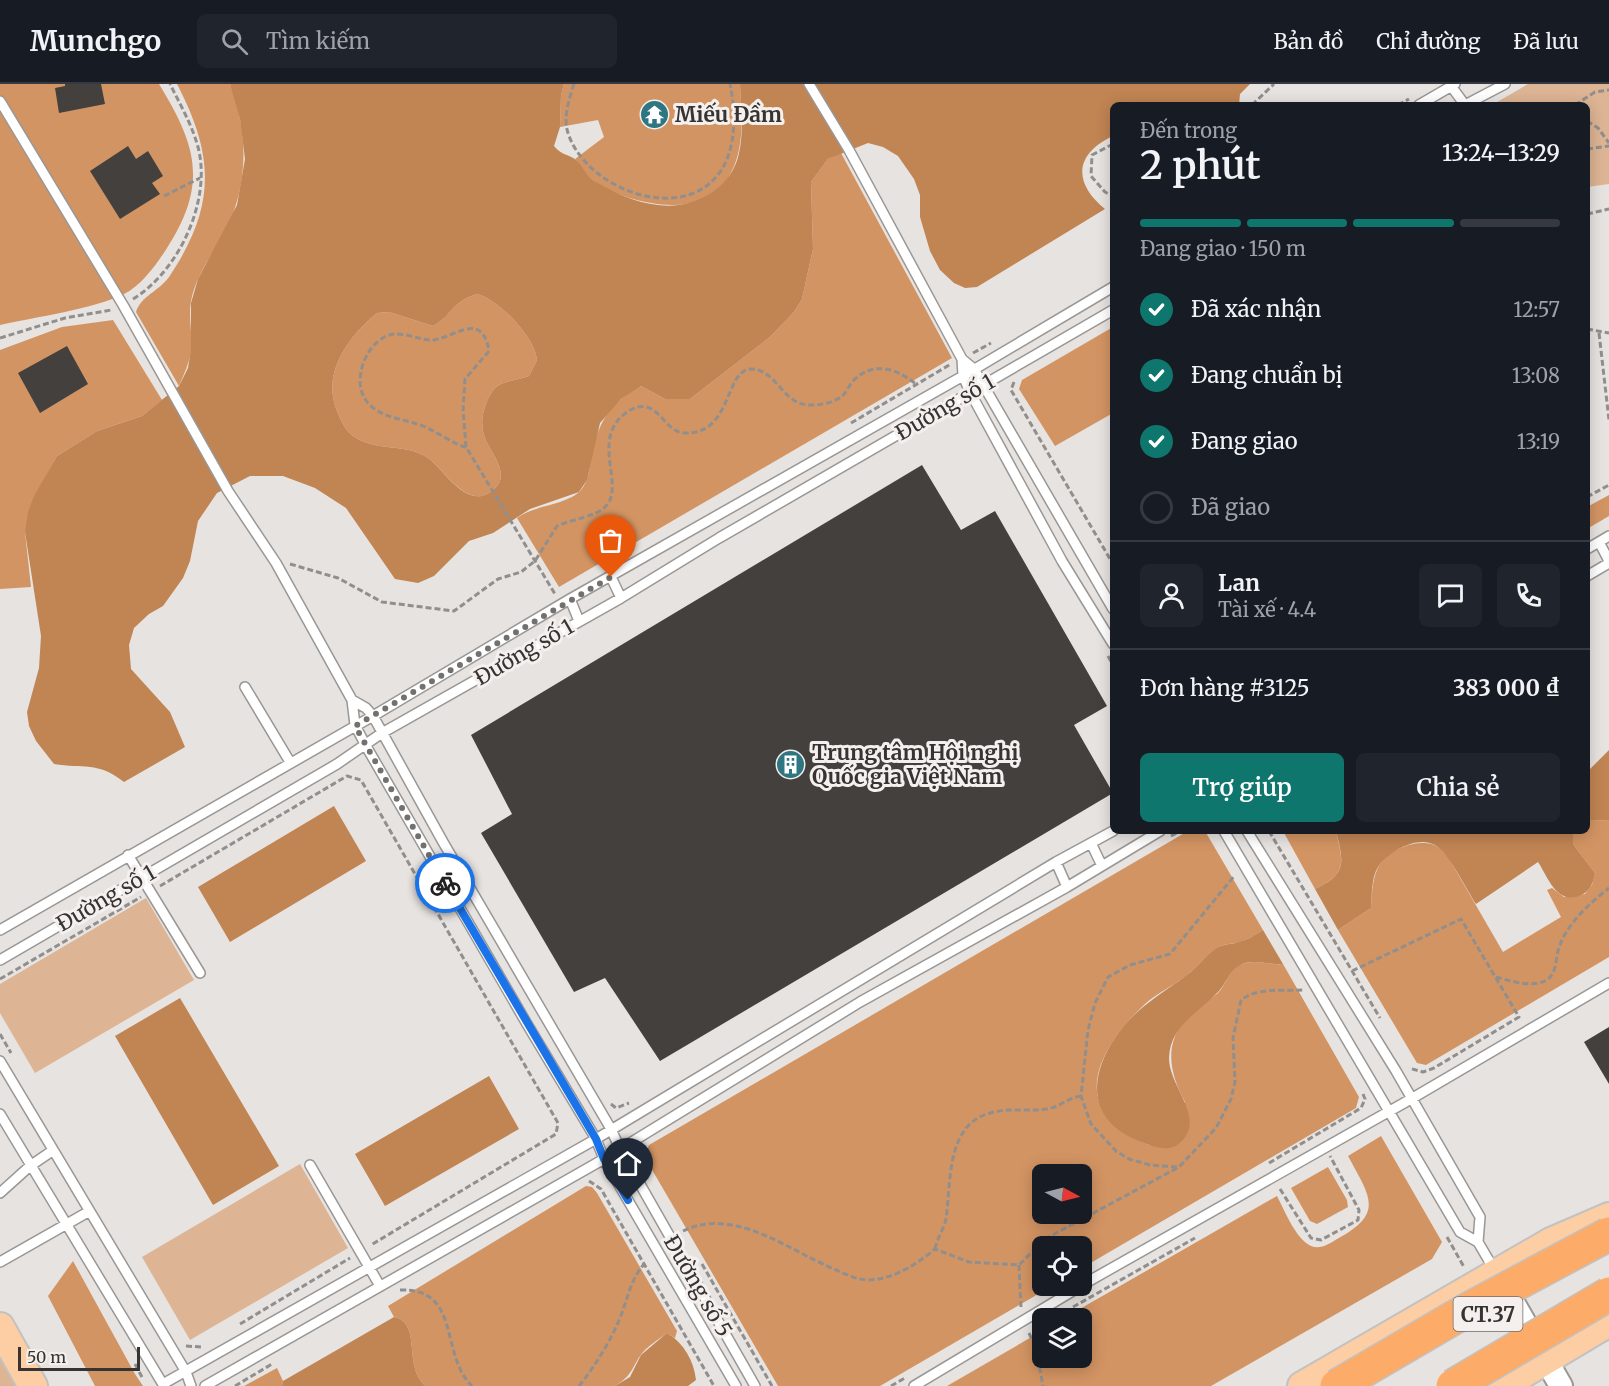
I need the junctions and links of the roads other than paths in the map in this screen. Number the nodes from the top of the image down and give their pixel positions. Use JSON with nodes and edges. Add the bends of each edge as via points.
{"nodes":[{"id":1,"x":809,"y":84,"type":"edge"},
{"id":2,"x":1505,"y":84,"type":"edge"},
{"id":3,"x":1453,"y":85,"type":"edge"},
{"id":4,"x":0,"y":101,"type":"edge"},
{"id":5,"x":1424,"y":102,"type":"edge"},
{"id":6,"x":1463,"y":102,"type":"edge"},
{"id":7,"x":1471,"y":102,"type":"edge"},
{"id":8,"x":1110,"y":288,"type":"edge"},
{"id":9,"x":1110,"y":312,"type":"edge"},
{"id":10,"x":962,"y":359,"type":"junction"},
{"id":11,"x":974,"y":369,"type":"junction"},
{"id":12,"x":963,"y":376,"type":"junction"},
{"id":13,"x":982,"y":386,"type":"junction"},
{"id":14,"x":970,"y":392,"type":"junction"},
{"id":15,"x":849,"y":441,"type":"junction"},
{"id":16,"x":857,"y":458,"type":"junction"},
{"id":17,"x":811,"y":463,"type":"junction"},
{"id":18,"x":819,"y":480,"type":"junction"},
{"id":19,"x":707,"y":522,"type":"junction"},
{"id":20,"x":1609,"y":536,"type":"edge"},
{"id":21,"x":719,"y":538,"type":"junction"},
{"id":22,"x":678,"y":539,"type":"junction"},
{"id":23,"x":1599,"y":542,"type":"junction"},
{"id":24,"x":1590,"y":547,"type":"edge"},
{"id":25,"x":1077,"y":548,"type":"junction"},
{"id":26,"x":689,"y":556,"type":"junction"},
{"id":27,"x":1062,"y":561,"type":"junction"},
{"id":28,"x":1609,"y":562,"type":"edge"},
{"id":29,"x":1590,"y":574,"type":"edge"},
{"id":30,"x":611,"y":577,"type":"junction"},
{"id":31,"x":570,"y":598,"type":"junction"},
{"id":32,"x":621,"y":598,"type":"junction"},
{"id":33,"x":1110,"y":604,"type":"edge"},
{"id":34,"x":579,"y":621,"type":"junction"},
{"id":35,"x":1110,"y":631,"type":"edge"},
{"id":36,"x":245,"y":687,"type":"dead end"},
{"id":37,"x":351,"y":700,"type":"junction"},
{"id":38,"x":374,"y":716,"type":"junction"},
{"id":39,"x":355,"y":726,"type":"junction"},
{"id":40,"x":382,"y":733,"type":"junction"},
{"id":41,"x":366,"y":746,"type":"junction"},
{"id":42,"x":290,"y":762,"type":"junction"},
{"id":43,"x":1110,"y":833,"type":"edge"},
{"id":44,"x":1155,"y":834,"type":"edge"},
{"id":45,"x":1226,"y":834,"type":"edge"},
{"id":46,"x":1249,"y":834,"type":"edge"},
{"id":47,"x":1091,"y":843,"type":"junction"},
{"id":48,"x":128,"y":855,"type":"junction"},
{"id":49,"x":1056,"y":862,"type":"junction"},
{"id":50,"x":1102,"y":866,"type":"junction"},
{"id":51,"x":142,"y":878,"type":"junction"},
{"id":52,"x":1067,"y":887,"type":"junction"},
{"id":53,"x":953,"y":924,"type":"junction"},
{"id":54,"x":0,"y":930,"type":"edge"},
{"id":55,"x":963,"y":943,"type":"junction"},
{"id":56,"x":0,"y":960,"type":"edge"},
{"id":57,"x":200,"y":973,"type":"dead end"},
{"id":58,"x":1609,"y":983,"type":"edge"},
{"id":59,"x":0,"y":1061,"type":"edge"},
{"id":60,"x":1411,"y":1099,"type":"junction"},
{"id":61,"x":1388,"y":1110,"type":"junction"},
{"id":62,"x":0,"y":1114,"type":"edge"},
{"id":63,"x":611,"y":1129,"type":"junction"},
{"id":64,"x":596,"y":1139,"type":"junction"},
{"id":65,"x":620,"y":1149,"type":"junction"},
{"id":66,"x":52,"y":1151,"type":"junction"},
{"id":67,"x":604,"y":1159,"type":"junction"},
{"id":68,"x":310,"y":1165,"type":"dead end"},
{"id":69,"x":30,"y":1166,"type":"junction"},
{"id":70,"x":0,"y":1193,"type":"edge"},
{"id":71,"x":88,"y":1212,"type":"junction"},
{"id":72,"x":1609,"y":1217,"type":"edge"},
{"id":73,"x":67,"y":1225,"type":"junction"},
{"id":74,"x":1609,"y":1234,"type":"edge"},
{"id":75,"x":1478,"y":1242,"type":"junction"},
{"id":76,"x":1609,"y":1243,"type":"edge"},
{"id":77,"x":0,"y":1262,"type":"edge"},
{"id":78,"x":369,"y":1268,"type":"junction"},
{"id":79,"x":1496,"y":1273,"type":"junction"},
{"id":80,"x":1092,"y":1279,"type":"edge"},
{"id":81,"x":380,"y":1286,"type":"junction"},
{"id":82,"x":1609,"y":1294,"type":"edge"},
{"id":83,"x":1063,"y":1296,"type":"edge"},
{"id":84,"x":1609,"y":1311,"type":"edge"},
{"id":85,"x":1609,"y":1322,"type":"edge"},
{"id":86,"x":0,"y":1327,"type":"edge"},
{"id":87,"x":1546,"y":1358,"type":"junction"},
{"id":88,"x":186,"y":1372,"type":"junction"},
{"id":89,"x":163,"y":1385,"type":"edge"},
{"id":90,"x":33,"y":1386,"type":"edge"},
{"id":91,"x":191,"y":1386,"type":"edge"},
{"id":92,"x":205,"y":1386,"type":"edge"},
{"id":93,"x":736,"y":1386,"type":"edge"},
{"id":94,"x":755,"y":1386,"type":"edge"},
{"id":95,"x":914,"y":1386,"type":"edge"},
{"id":96,"x":1302,"y":1386,"type":"edge"},
{"id":97,"x":1337,"y":1386,"type":"edge"},
{"id":98,"x":1367,"y":1386,"type":"edge"},
{"id":99,"x":1453,"y":1386,"type":"edge"},
{"id":100,"x":1483,"y":1386,"type":"edge"},
{"id":101,"x":1502,"y":1386,"type":"edge"},
{"id":102,"x":1561,"y":1386,"type":"edge"}],
"edges":[{"from":1,"to":10,"type":"lane"},
{"from":2,"to":7,"type":"lane"},
{"from":3,"to":5,"type":"lane"},
{"from":3,"to":6,"type":"lane"},
{"from":4,"to":37,"type":"lane","via":[[123,304],[228,491],[276,563]]},
{"from":8,"to":11,"type":"lane","name":"Đường số 1"},
{"from":9,"to":13,"type":"lane","name":"Đường số 1"},
{"from":10,"to":11,"type":"lane"},
{"from":10,"to":12,"type":"lane"},
{"from":11,"to":12,"type":"lane","name":"Đường số 1"},
{"from":11,"to":13,"type":"lane"},
{"from":12,"to":14,"type":"lane"},
{"from":12,"to":15,"type":"lane","name":"Đường số 1"},
{"from":13,"to":14,"type":"lane","name":"Đường số 1"},
{"from":13,"to":25,"type":"lane"},
{"from":14,"to":16,"type":"lane","name":"Đường số 1"},
{"from":14,"to":27,"type":"lane"},
{"from":15,"to":16,"type":"lane"},
{"from":15,"to":17,"type":"lane","name":"Đường số 1"},
{"from":16,"to":18,"type":"lane","name":"Đường số 1"},
{"from":17,"to":18,"type":"lane"},
{"from":17,"to":19,"type":"lane","name":"Đường số 1"},
{"from":18,"to":21,"type":"lane","name":"Đường số 1"},
{"from":19,"to":21,"type":"lane"},
{"from":19,"to":22,"type":"lane","name":"Đường số 1"},
{"from":20,"to":23,"type":"lane"},
{"from":21,"to":26,"type":"lane","name":"Đường số 1"},
{"from":22,"to":26,"type":"lane"},
{"from":22,"to":30,"type":"lane","name":"Đường số 1"},
{"from":23,"to":24,"type":"lane"},
{"from":23,"to":28,"type":"lane"},
{"from":25,"to":27,"type":"lane"},
{"from":25,"to":33,"type":"lane"},
{"from":26,"to":32,"type":"lane","name":"Đường số 1"},
{"from":27,"to":35,"type":"lane"},
{"from":28,"to":29,"type":"lane"},
{"from":30,"to":31,"type":"lane","name":"Đường số 1"},
{"from":30,"to":32,"type":"lane"},
{"from":31,"to":34,"type":"lane"},
{"from":31,"to":38,"type":"lane","name":"Đường số 1"},
{"from":32,"to":34,"type":"lane","name":"Đường số 1"},
{"from":34,"to":40,"type":"lane","name":"Đường số 1"},
{"from":36,"to":42,"type":"lane"},
{"from":37,"to":38,"type":"lane"},
{"from":37,"to":39,"type":"lane"},
{"from":38,"to":39,"type":"lane","name":"Đường số 1"},
{"from":38,"to":40,"type":"lane","name":"Đường số 5"},
{"from":39,"to":41,"type":"lane","name":"Đường số 5"},
{"from":39,"to":42,"type":"lane","name":"Đường số 1"},
{"from":40,"to":41,"type":"lane","name":"Đường số 1"},
{"from":40,"to":63,"type":"lane","name":"Đường số 5"},
{"from":41,"to":51,"type":"lane","name":"Đường số 1"},
{"from":41,"to":64,"type":"lane","name":"Đường số 5"},
{"from":42,"to":48,"type":"lane","name":"Đường số 1"},
{"from":43,"to":47,"type":"lane"},
{"from":44,"to":50,"type":"lane"},
{"from":45,"to":61,"type":"lane"},
{"from":46,"to":60,"type":"lane"},
{"from":47,"to":49,"type":"lane"},
{"from":47,"to":50,"type":"lane"},
{"from":48,"to":51,"type":"lane"},
{"from":48,"to":54,"type":"lane","name":"Đường số 1"},
{"from":49,"to":52,"type":"lane"},
{"from":49,"to":53,"type":"lane"},
{"from":50,"to":52,"type":"lane"},
{"from":51,"to":56,"type":"lane","name":"Đường số 1"},
{"from":51,"to":57,"type":"lane"},
{"from":52,"to":55,"type":"lane"},
{"from":53,"to":55,"type":"lane"},
{"from":53,"to":63,"type":"lane"},
{"from":55,"to":65,"type":"lane"},
{"from":58,"to":60,"type":"lane"},
{"from":59,"to":66,"type":"lane"},
{"from":60,"to":61,"type":"lane"},
{"from":60,"to":75,"type":"lane","via":[[1480,1217]]},
{"from":61,"to":75,"type":"lane","via":[[1460,1232]]},
{"from":61,"to":80,"type":"lane"},
{"from":62,"to":69,"type":"lane"},
{"from":63,"to":64,"type":"lane"},
{"from":63,"to":65,"type":"lane","name":"Đường số 5"},
{"from":64,"to":67,"type":"lane","name":"Đường số 5"},
{"from":64,"to":78,"type":"lane"},
{"from":65,"to":67,"type":"lane"},
{"from":65,"to":94,"type":"lane","name":"Đường số 5"},
{"from":66,"to":69,"type":"lane"},
{"from":66,"to":71,"type":"lane"},
{"from":67,"to":81,"type":"lane"},
{"from":67,"to":93,"type":"lane","name":"Đường số 5"},
{"from":68,"to":78,"type":"lane"},
{"from":69,"to":70,"type":"lane"},
{"from":69,"to":73,"type":"lane"},
{"from":71,"to":73,"type":"lane"},
{"from":71,"to":88,"type":"lane"},
{"from":72,"to":79,"type":"main road","via":[[1551,1242]]},
{"from":73,"to":77,"type":"lane"},
{"from":73,"to":89,"type":"lane"},
{"from":74,"to":97,"type":"highway","bridge":true},
{"from":75,"to":79,"type":"lane"},
{"from":76,"to":98,"type":"highway","number":"CT.37"},
{"from":78,"to":81,"type":"lane"},
{"from":78,"to":88,"type":"lane"},
{"from":79,"to":87,"type":"street"},
{"from":79,"to":96,"type":"main road"},
{"from":81,"to":92,"type":"lane"},
{"from":82,"to":99,"type":"highway","number":"CT.37","bridge":true},
{"from":83,"to":95,"type":"lane"},
{"from":84,"to":100,"type":"highway"},
{"from":85,"to":87,"type":"main road"},
{"from":86,"to":90,"type":"main road"},
{"from":87,"to":101,"type":"main road"},
{"from":87,"to":102,"type":"street"},
{"from":88,"to":89,"type":"lane"},
{"from":88,"to":91,"type":"lane"}]}
